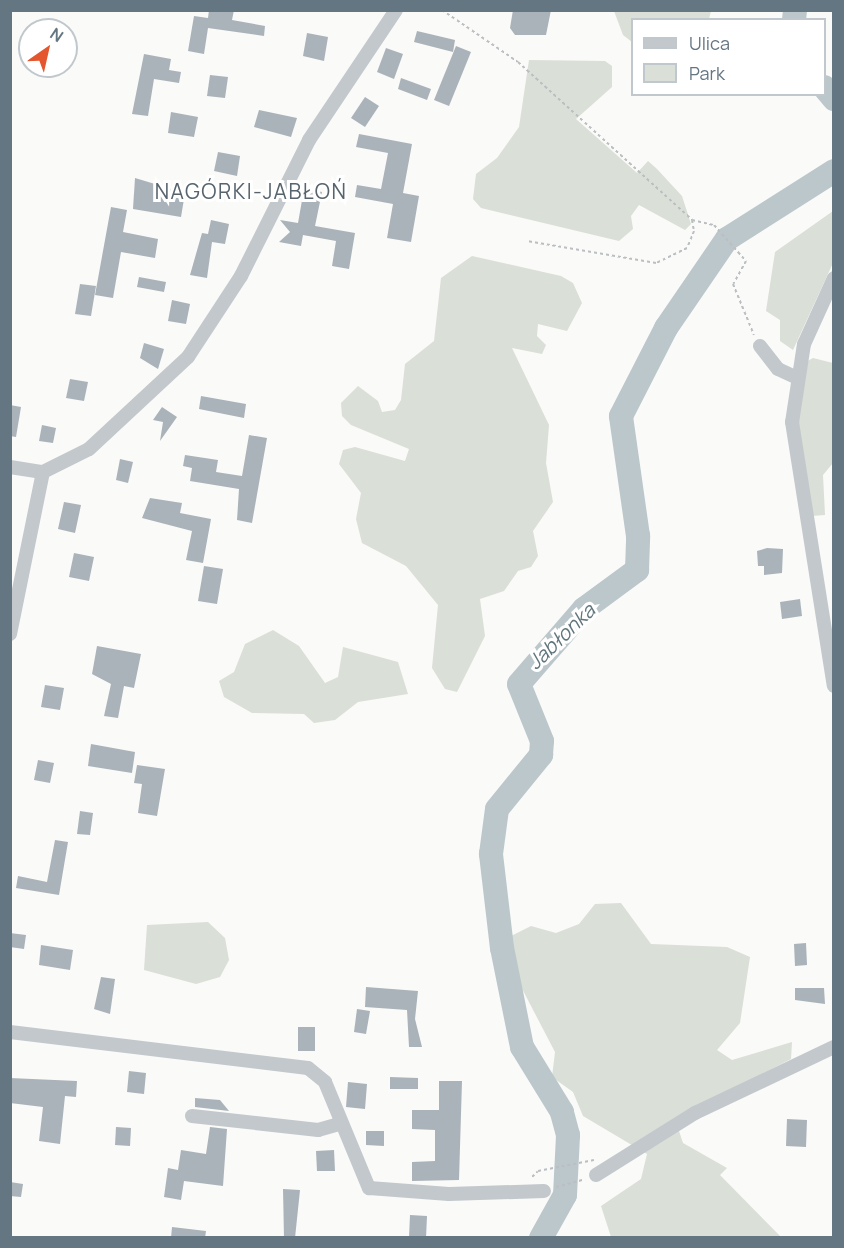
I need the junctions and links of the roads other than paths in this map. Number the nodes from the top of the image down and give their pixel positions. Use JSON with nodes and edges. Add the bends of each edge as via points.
{"nodes":[{"id":1,"x":396,"y":10,"type":"edge"},
{"id":2,"x":834,"y":278,"type":"edge"},
{"id":3,"x":760,"y":346,"type":"road end"},
{"id":4,"x":795,"y":377,"type":"junction"},
{"id":5,"x":10,"y":467,"type":"edge"},
{"id":6,"x":43,"y":472,"type":"junction"},
{"id":7,"x":10,"y":634,"type":"edge"},
{"id":8,"x":834,"y":686,"type":"edge"},
{"id":9,"x":10,"y":1032,"type":"edge"},
{"id":10,"x":834,"y":1047,"type":"edge"},
{"id":11,"x":192,"y":1116,"type":"dead end"},
{"id":12,"x":339,"y":1124,"type":"junction"},
{"id":13,"x":596,"y":1175,"type":"road end"},
{"id":14,"x":544,"y":1191,"type":"road end"}],
"edges":[{"from":1,"to":6,"type":"street","via":[[309,140],[241,276],[188,357],[98,442]]},
{"from":2,"to":4,"type":"street","via":[[811,323]]},
{"from":3,"to":4,"type":"street","via":[[778,369]]},
{"from":4,"to":8,"type":"street","via":[[795,458]]},
{"from":5,"to":6,"type":"street"},
{"from":6,"to":7,"type":"street"},
{"from":9,"to":12,"type":"street","via":[[308,1068],[325,1082]]},
{"from":10,"to":13,"type":"street","via":[[695,1113]]},
{"from":11,"to":12,"type":"street","via":[[318,1130]]},
{"from":12,"to":14,"type":"street","via":[[369,1188],[449,1194]]}]}
